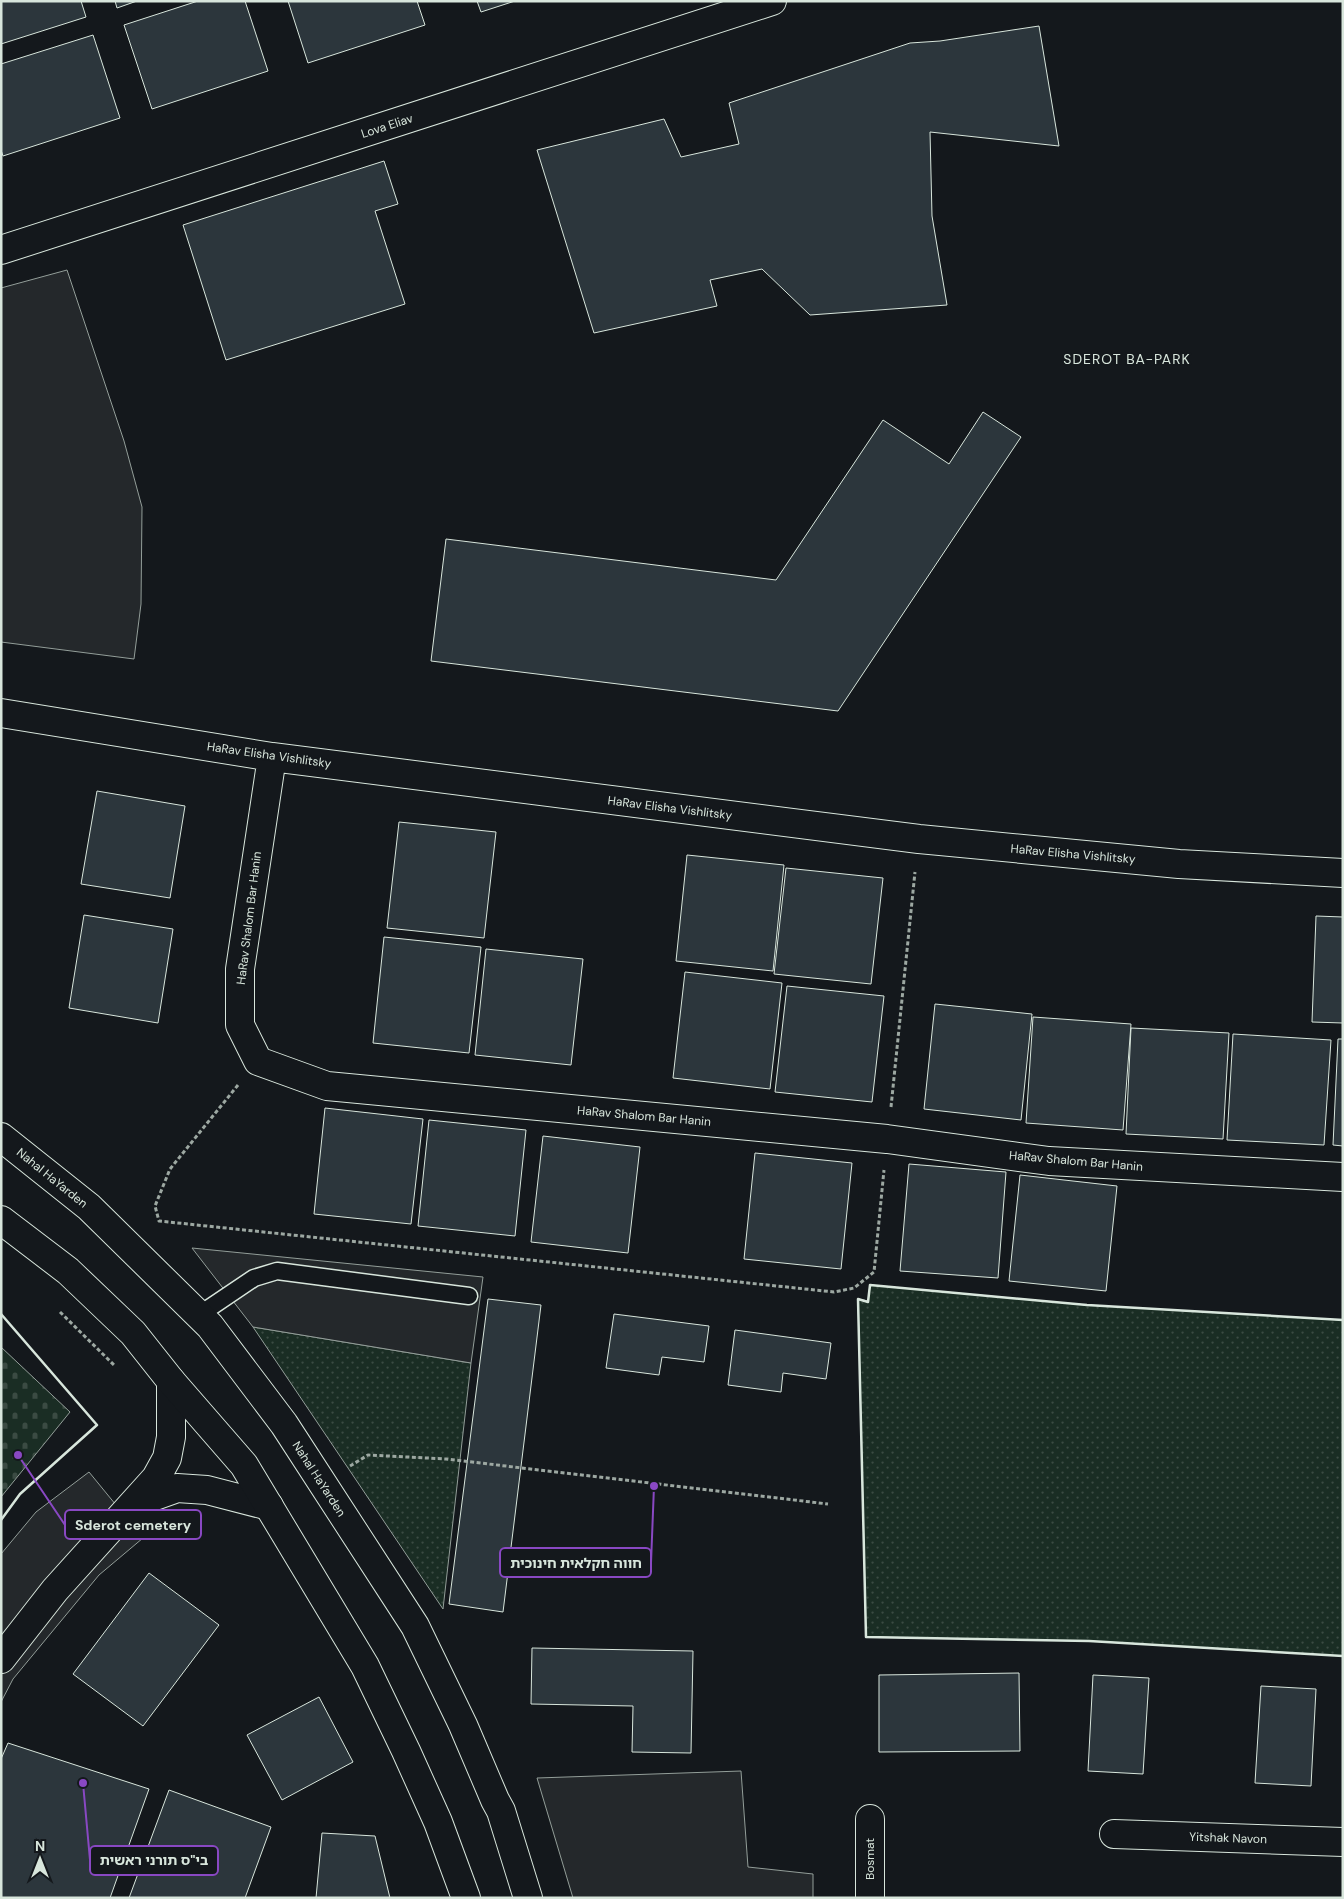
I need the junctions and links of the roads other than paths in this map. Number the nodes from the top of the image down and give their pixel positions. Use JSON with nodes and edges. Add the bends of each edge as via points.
{"nodes":[{"id":1,"x":772,"y":1,"type":"edge"},
{"id":2,"x":1,"y":250,"type":"edge"},
{"id":3,"x":1,"y":713,"type":"edge"},
{"id":4,"x":272,"y":757,"type":"junction"},
{"id":5,"x":1343,"y":873,"type":"edge"},
{"id":6,"x":1,"y":1137,"type":"edge"},
{"id":7,"x":1343,"y":1177,"type":"edge"},
{"id":8,"x":1,"y":1220,"type":"edge"},
{"id":9,"x":469,"y":1296,"type":"dead end"},
{"id":10,"x":199,"y":1315,"type":"junction"},
{"id":11,"x":170,"y":1381,"type":"junction"},
{"id":12,"x":132,"y":1504,"type":"junction"},
{"id":13,"x":270,"y":1506,"type":"junction"},
{"id":14,"x":1,"y":1659,"type":"edge"},
{"id":15,"x":870,"y":1819,"type":"dead end"},
{"id":16,"x":1114,"y":1834,"type":"dead end"},
{"id":17,"x":1343,"y":1842,"type":"edge"},
{"id":18,"x":466,"y":1898,"type":"edge"},
{"id":19,"x":528,"y":1898,"type":"edge"},
{"id":20,"x":870,"y":1898,"type":"edge"}],
"edges":[{"from":1,"to":2,"type":"street","name":"Lova Eliav"},
{"from":3,"to":4,"type":"street","name":"HaRav Elisha Vishlitsky"},
{"from":4,"to":5,"type":"street","name":"HaRav Elisha Vishlitsky","via":[[919,839],[1179,864]]},
{"from":4,"to":7,"type":"street","name":"HaRav Shalom Bar Hanin","via":[[240,970],[240,1025],[258,1061],[327,1086],[887,1140],[1049,1161]]},
{"from":6,"to":10,"type":"street","name":"Nahal HaYarden","via":[[88,1207]]},
{"from":8,"to":11,"type":"street","via":[[68,1271],[133,1333]]},
{"from":9,"to":10,"type":"lane","via":[[277,1270],[254,1278]]},
{"from":10,"to":19,"type":"street","name":"Nahal HaYarden","via":[[284,1424],[414,1626],[501,1811]]},
{"from":11,"to":12,"type":"street","via":[[168,1458],[156,1478]]},
{"from":11,"to":13,"type":"street","via":[[244,1465]]},
{"from":12,"to":13,"type":"street","via":[[177,1488],[208,1490]]},
{"from":12,"to":14,"type":"street","via":[[55,1590]]},
{"from":13,"to":18,"type":"street","via":[[365,1666],[438,1822]]},
{"from":15,"to":20,"type":"street","name":"Bosmat"},
{"from":16,"to":17,"type":"street","name":"Yitshak Navon"}]}
